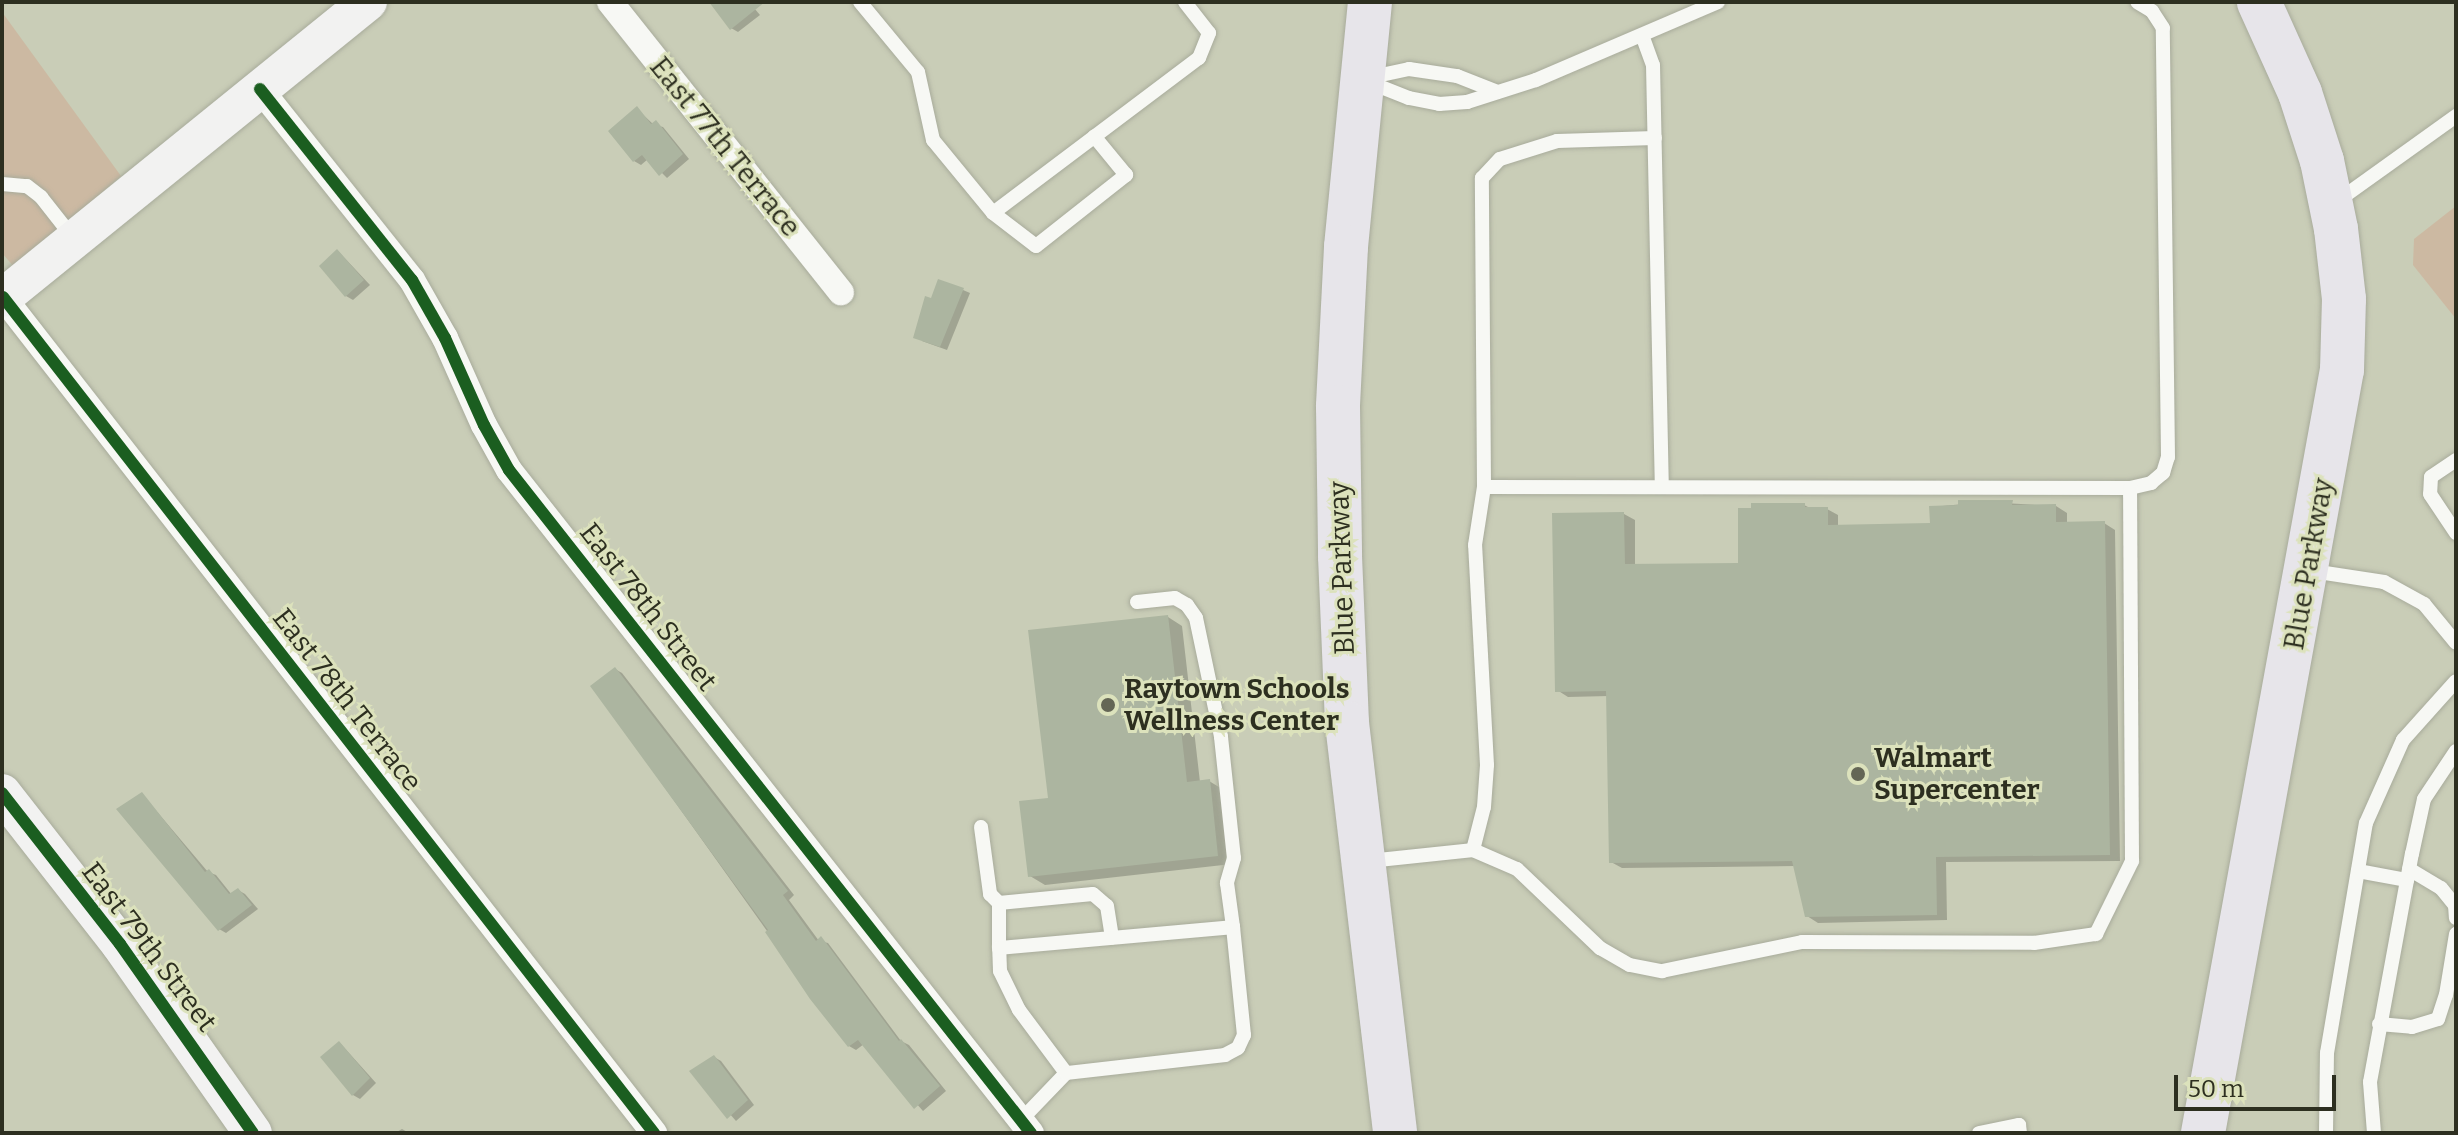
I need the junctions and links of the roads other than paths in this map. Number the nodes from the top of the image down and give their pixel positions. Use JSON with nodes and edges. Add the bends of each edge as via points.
{"nodes":[{"id":1,"x":368,"y":2,"type":"edge"},
{"id":2,"x":610,"y":2,"type":"edge"},
{"id":3,"x":860,"y":2,"type":"edge"},
{"id":4,"x":1185,"y":2,"type":"edge"},
{"id":5,"x":1370,"y":2,"type":"edge"},
{"id":6,"x":1718,"y":2,"type":"edge"},
{"id":7,"x":2137,"y":2,"type":"edge"},
{"id":8,"x":2259,"y":2,"type":"edge"},
{"id":9,"x":1642,"y":35,"type":"junction"},
{"id":10,"x":1360,"y":79,"type":"junction"},
{"id":11,"x":260,"y":89,"type":"junction"},
{"id":12,"x":1495,"y":91,"type":"junction"},
{"id":13,"x":2456,"y":116,"type":"edge"},
{"id":14,"x":1094,"y":136,"type":"junction"},
{"id":15,"x":1655,"y":138,"type":"junction"},
{"id":16,"x":2,"y":184,"type":"edge"},
{"id":17,"x":2331,"y":205,"type":"junction"},
{"id":18,"x":993,"y":213,"type":"junction"},
{"id":19,"x":75,"y":239,"type":"junction"},
{"id":20,"x":841,"y":292,"type":"dead end"},
{"id":21,"x":2,"y":298,"type":"edge"},
{"id":22,"x":2456,"y":460,"type":"edge"},
{"id":23,"x":1662,"y":485,"type":"junction"},
{"id":24,"x":1484,"y":487,"type":"junction"},
{"id":25,"x":2130,"y":488,"type":"junction"},
{"id":26,"x":2456,"y":533,"type":"edge"},
{"id":27,"x":2308,"y":570,"type":"junction"},
{"id":28,"x":1137,"y":602,"type":"dead end"},
{"id":29,"x":2456,"y":643,"type":"edge"},
{"id":30,"x":2456,"y":681,"type":"edge"},
{"id":31,"x":2456,"y":751,"type":"edge"},
{"id":32,"x":2,"y":793,"type":"edge"},
{"id":33,"x":981,"y":827,"type":"dead end"},
{"id":34,"x":1473,"y":850,"type":"junction"},
{"id":35,"x":1361,"y":862,"type":"junction"},
{"id":36,"x":2358,"y":871,"type":"junction"},
{"id":37,"x":2408,"y":874,"type":"junction"},
{"id":38,"x":999,"y":903,"type":"junction"},
{"id":39,"x":2456,"y":918,"type":"edge"},
{"id":40,"x":1233,"y":927,"type":"junction"},
{"id":41,"x":2456,"y":934,"type":"edge"},
{"id":42,"x":1112,"y":938,"type":"junction"},
{"id":43,"x":999,"y":948,"type":"junction"},
{"id":44,"x":2379,"y":1024,"type":"junction"},
{"id":45,"x":1066,"y":1073,"type":"junction"},
{"id":46,"x":1026,"y":1126,"type":"edge"},
{"id":47,"x":253,"y":1133,"type":"edge"},
{"id":48,"x":654,"y":1133,"type":"edge"},
{"id":49,"x":1395,"y":1133,"type":"edge"},
{"id":50,"x":1979,"y":1133,"type":"edge"},
{"id":51,"x":2020,"y":1133,"type":"edge"},
{"id":52,"x":2203,"y":1133,"type":"edge"},
{"id":53,"x":2326,"y":1133,"type":"edge"},
{"id":54,"x":2374,"y":1133,"type":"edge"}],
"edges":[{"from":1,"to":11,"type":"main road"},
{"from":2,"to":20,"type":"street","name":"East 77th Terrace"},
{"from":3,"to":18,"type":"lane","via":[[918,72],[933,140]]},
{"from":4,"to":14,"type":"lane","via":[[1209,33],[1199,58]]},
{"from":5,"to":10,"type":"highway","name":"Blue Parkway"},
{"from":6,"to":9,"type":"lane"},
{"from":7,"to":25,"type":"lane","via":[[2152,11],[2163,28],[2168,457],[2163,473],[2151,483]]},
{"from":8,"to":17,"type":"highway","name":"Blue Parkway","via":[[2300,93]]},
{"from":9,"to":12,"type":"lane","via":[[1536,80]]},
{"from":9,"to":15,"type":"lane","via":[[1653,65]]},
{"from":10,"to":12,"type":"lane","via":[[1409,69],[1457,76]]},
{"from":10,"to":12,"type":"lane","via":[[1439,104],[1467,102]]},
{"from":10,"to":35,"type":"highway","name":"Blue Parkway","via":[[1338,407],[1346,708]]},
{"from":11,"to":19,"type":"main road"},
{"from":11,"to":46,"type":"street","name":"East 78th Street","via":[[412,280],[509,470]]},
{"from":13,"to":17,"type":"lane"},
{"from":14,"to":18,"type":"lane"},
{"from":14,"to":18,"type":"lane","via":[[1126,175],[1036,246]]},
{"from":15,"to":23,"type":"lane"},
{"from":15,"to":24,"type":"lane","via":[[1557,141],[1500,159],[1482,178]]},
{"from":16,"to":19,"type":"lane","via":[[27,186]]},
{"from":17,"to":27,"type":"highway","name":"Blue Parkway","via":[[2344,299],[2342,370]]},
{"from":19,"to":21,"type":"main road"},
{"from":21,"to":48,"type":"street","name":"East 78th Terrace"},
{"from":22,"to":26,"type":"lane","via":[[2431,477],[2430,494]]},
{"from":23,"to":24,"type":"lane"},
{"from":23,"to":25,"type":"lane"},
{"from":24,"to":34,"type":"lane","via":[[1475,545],[1487,765]]},
{"from":25,"to":34,"type":"lane","via":[[2132,861],[2096,934],[2034,943],[1802,942],[1662,971],[1630,965],[1600,948],[1517,869]]},
{"from":27,"to":29,"type":"lane","via":[[2384,582],[2424,604]]},
{"from":27,"to":52,"type":"highway","name":"Blue Parkway"},
{"from":28,"to":40,"type":"lane","via":[[1175,598],[1196,618],[1221,737],[1234,858],[1227,883]]},
{"from":30,"to":36,"type":"lane","via":[[2403,740],[2366,823]]},
{"from":31,"to":37,"type":"lane","via":[[2424,799]]},
{"from":32,"to":47,"type":"main road","name":"East 79th Street","via":[[120,944]]},
{"from":33,"to":38,"type":"lane","via":[[990,894]]},
{"from":34,"to":35,"type":"lane"},
{"from":35,"to":49,"type":"highway","name":"Blue Parkway"},
{"from":36,"to":37,"type":"lane"},
{"from":36,"to":53,"type":"lane","via":[[2327,1053]]},
{"from":37,"to":39,"type":"lane","via":[[2441,888],[2455,905]]},
{"from":37,"to":44,"type":"lane"},
{"from":38,"to":42,"type":"lane","via":[[1093,894],[1107,906]]},
{"from":38,"to":43,"type":"lane"},
{"from":40,"to":42,"type":"lane"},
{"from":40,"to":45,"type":"lane","via":[[1244,1035],[1238,1048],[1225,1055]]},
{"from":41,"to":44,"type":"lane","via":[[2438,1019],[2412,1027]]},
{"from":42,"to":43,"type":"lane"},
{"from":43,"to":45,"type":"lane","via":[[1000,971],[1019,1010]]},
{"from":44,"to":54,"type":"lane","via":[[2370,1082]]},
{"from":45,"to":46,"type":"lane"},
{"from":50,"to":51,"type":"lane","via":[[2019,1125]]}]}
